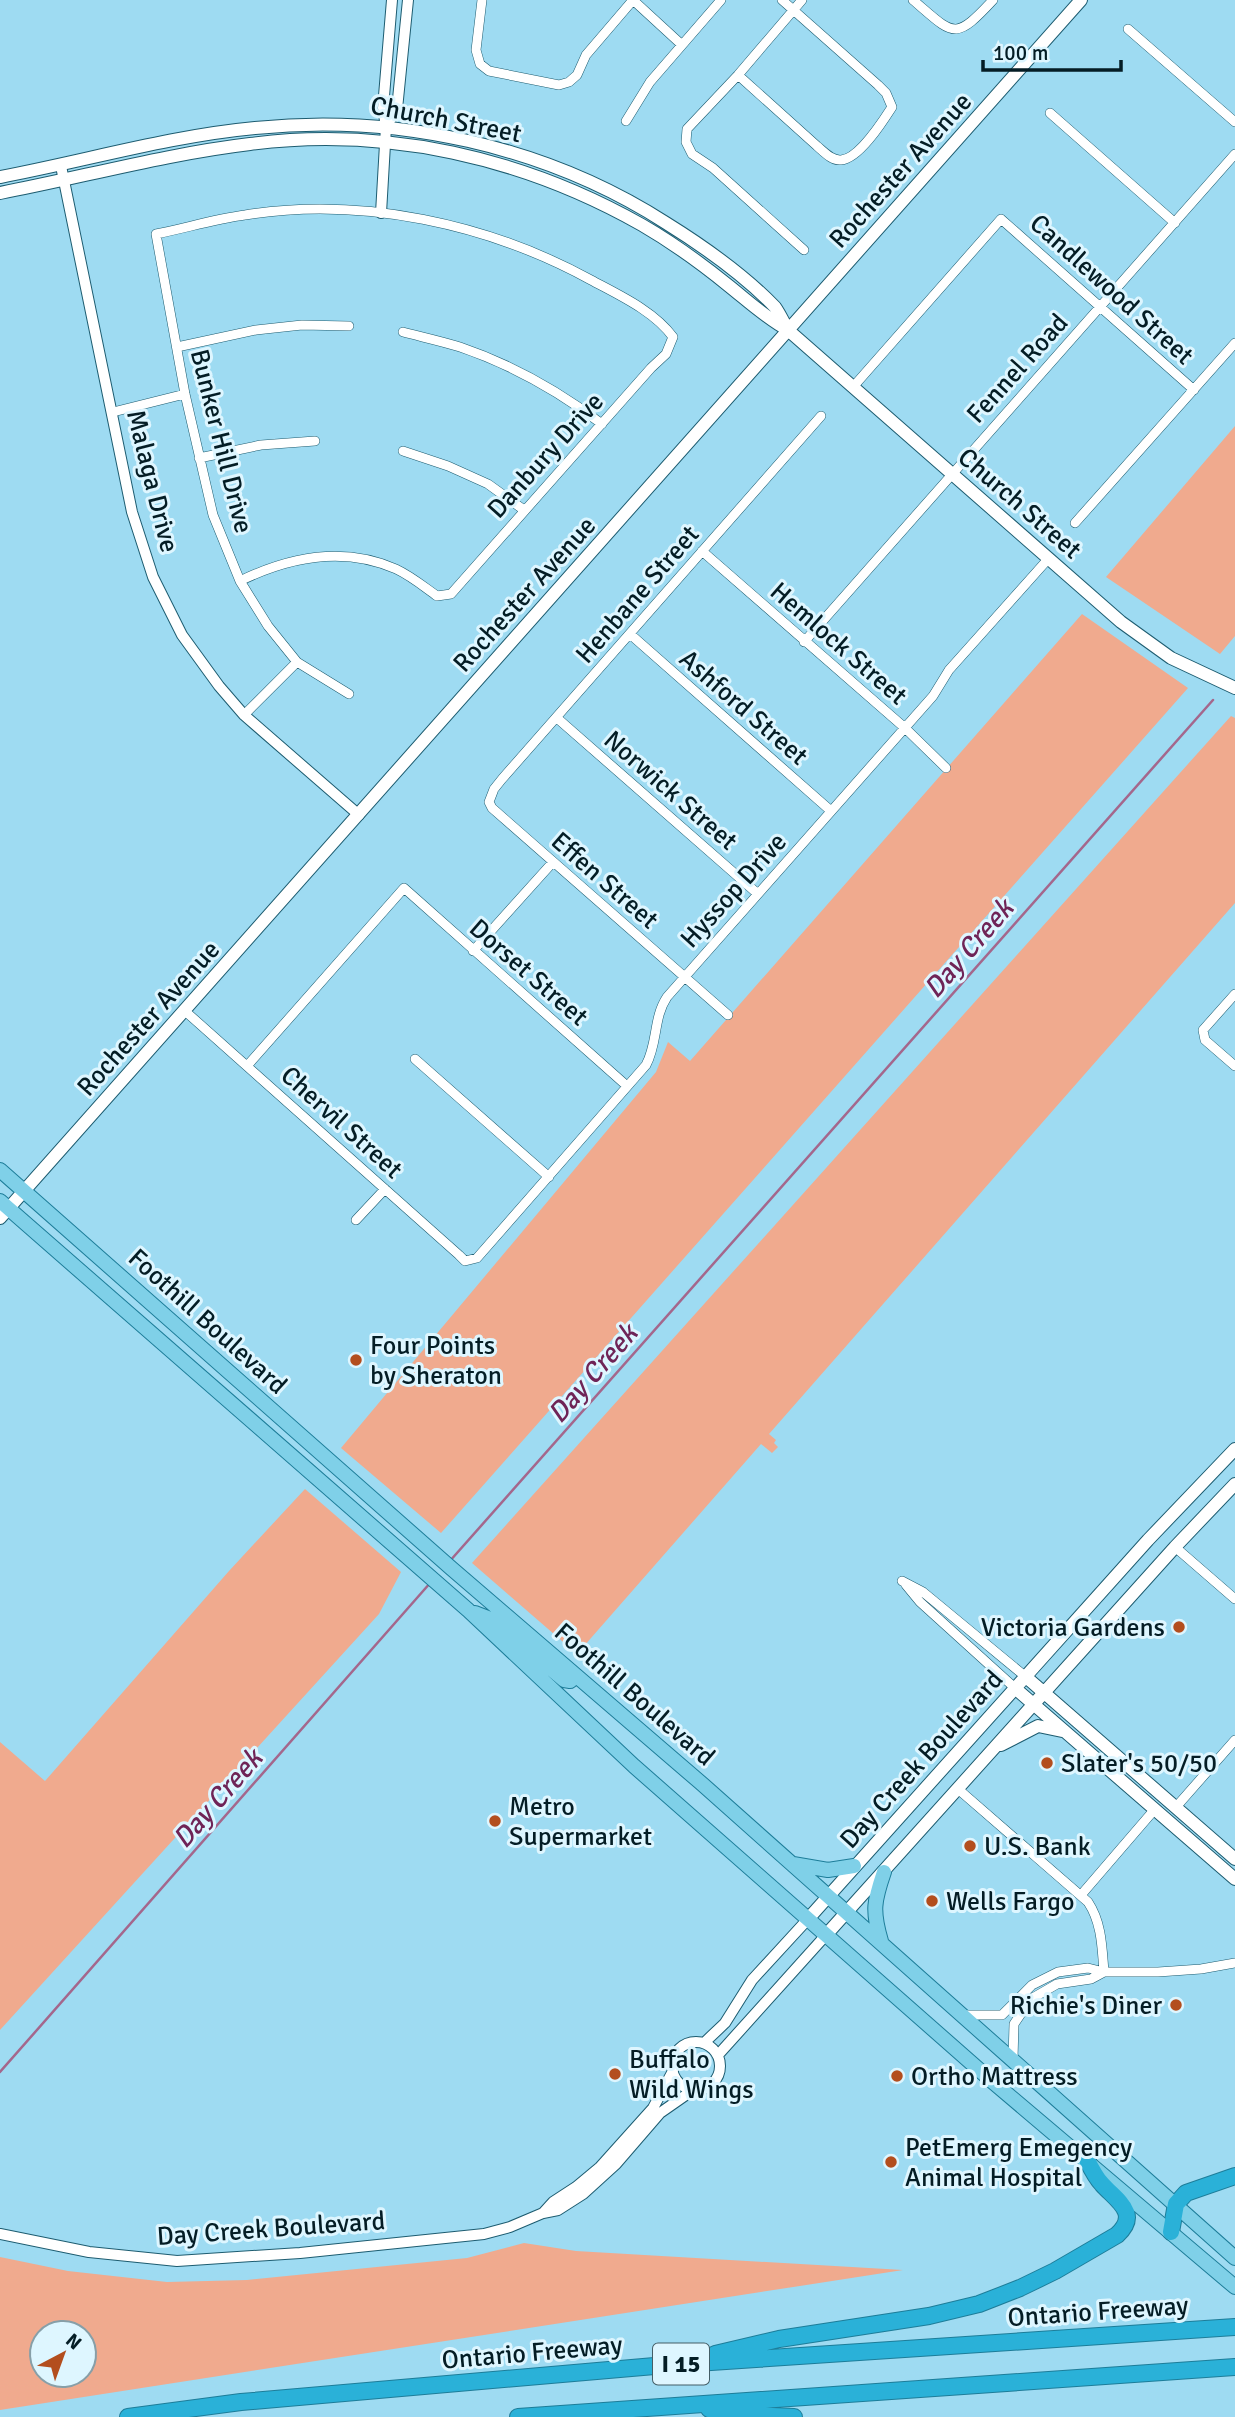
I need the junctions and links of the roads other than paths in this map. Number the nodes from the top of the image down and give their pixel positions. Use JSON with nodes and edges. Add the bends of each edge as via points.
{"nodes":[{"id":1,"x":392,"y":0,"type":"edge"},
{"id":2,"x":408,"y":0,"type":"edge"},
{"id":3,"x":482,"y":0,"type":"edge"},
{"id":4,"x":633,"y":0,"type":"edge"},
{"id":5,"x":721,"y":0,"type":"edge"},
{"id":6,"x":782,"y":0,"type":"edge"},
{"id":7,"x":802,"y":0,"type":"edge"},
{"id":8,"x":913,"y":0,"type":"edge"},
{"id":9,"x":993,"y":0,"type":"edge"},
{"id":10,"x":1081,"y":0,"type":"edge"},
{"id":11,"x":793,"y":10,"type":"junction"},
{"id":12,"x":1128,"y":29,"type":"dead end"},
{"id":13,"x":682,"y":45,"type":"junction"},
{"id":14,"x":738,"y":75,"type":"junction"},
{"id":15,"x":1050,"y":113,"type":"dead end"},
{"id":16,"x":626,"y":121,"type":"dead end"},
{"id":17,"x":1235,"y":122,"type":"edge"},
{"id":18,"x":386,"y":127,"type":"junction"},
{"id":19,"x":385,"y":142,"type":"junction"},
{"id":20,"x":1235,"y":154,"type":"edge"},
{"id":21,"x":63,"y":172,"type":"junction"},
{"id":22,"x":0,"y":177,"type":"edge"},
{"id":23,"x":0,"y":193,"type":"edge"},
{"id":24,"x":381,"y":213,"type":"junction"},
{"id":25,"x":1175,"y":223,"type":"junction"},
{"id":26,"x":804,"y":250,"type":"dead end"},
{"id":27,"x":1100,"y":308,"type":"junction"},
{"id":28,"x":349,"y":326,"type":"dead end"},
{"id":29,"x":789,"y":330,"type":"junction"},
{"id":30,"x":403,"y":332,"type":"dead end"},
{"id":31,"x":1235,"y":343,"type":"edge"},
{"id":32,"x":177,"y":347,"type":"junction"},
{"id":33,"x":853,"y":387,"type":"junction"},
{"id":34,"x":1194,"y":390,"type":"junction"},
{"id":35,"x":186,"y":394,"type":"junction"},
{"id":36,"x":113,"y":412,"type":"junction"},
{"id":37,"x":821,"y":416,"type":"dead end"},
{"id":38,"x":602,"y":424,"type":"junction"},
{"id":39,"x":315,"y":440,"type":"dead end"},
{"id":40,"x":404,"y":451,"type":"dead end"},
{"id":41,"x":199,"y":458,"type":"junction"},
{"id":42,"x":951,"y":473,"type":"junction"},
{"id":43,"x":524,"y":510,"type":"junction"},
{"id":44,"x":1075,"y":523,"type":"dead end"},
{"id":45,"x":702,"y":551,"type":"junction"},
{"id":46,"x":1049,"y":558,"type":"junction"},
{"id":47,"x":240,"y":581,"type":"junction"},
{"id":48,"x":630,"y":634,"type":"junction"},
{"id":49,"x":804,"y":642,"type":"junction"},
{"id":50,"x":297,"y":662,"type":"junction"},
{"id":51,"x":1235,"y":688,"type":"edge"},
{"id":52,"x":349,"y":694,"type":"dead end"},
{"id":53,"x":244,"y":715,"type":"junction"},
{"id":54,"x":557,"y":718,"type":"junction"},
{"id":55,"x":905,"y":728,"type":"junction"},
{"id":56,"x":946,"y":768,"type":"dead end"},
{"id":57,"x":489,"y":802,"type":"joint"},
{"id":58,"x":831,"y":811,"type":"junction"},
{"id":59,"x":359,"y":815,"type":"junction"},
{"id":60,"x":553,"y":862,"type":"junction"},
{"id":61,"x":758,"y":894,"type":"junction"},
{"id":62,"x":473,"y":951,"type":"junction"},
{"id":63,"x":684,"y":977,"type":"junction"},
{"id":64,"x":1235,"y":994,"type":"edge"},
{"id":65,"x":185,"y":1011,"type":"junction"},
{"id":66,"x":728,"y":1015,"type":"dead end"},
{"id":67,"x":415,"y":1059,"type":"dead end"},
{"id":68,"x":247,"y":1066,"type":"junction"},
{"id":69,"x":1235,"y":1066,"type":"edge"},
{"id":70,"x":627,"y":1086,"type":"junction"},
{"id":71,"x":0,"y":1170,"type":"edge"},
{"id":72,"x":549,"y":1177,"type":"junction"},
{"id":73,"x":385,"y":1189,"type":"junction"},
{"id":74,"x":24,"y":1191,"type":"junction"},
{"id":75,"x":3,"y":1209,"type":"edge"},
{"id":76,"x":356,"y":1220,"type":"dead end"},
{"id":77,"x":471,"y":1261,"type":"joint"},
{"id":78,"x":1235,"y":1449,"type":"edge"},
{"id":79,"x":1235,"y":1484,"type":"edge"},
{"id":80,"x":1175,"y":1547,"type":"junction"},
{"id":81,"x":1235,"y":1599,"type":"edge"},
{"id":82,"x":468,"y":1610,"type":"junction"},
{"id":83,"x":576,"y":1676,"type":"junction"},
{"id":84,"x":1026,"y":1677,"type":"junction"},
{"id":85,"x":1016,"y":1689,"type":"junction"},
{"id":86,"x":1044,"y":1692,"type":"junction"},
{"id":87,"x":1033,"y":1704,"type":"junction"},
{"id":88,"x":1065,"y":1732,"type":"junction"},
{"id":89,"x":1235,"y":1740,"type":"edge"},
{"id":90,"x":995,"y":1749,"type":"junction"},
{"id":91,"x":958,"y":1790,"type":"junction"},
{"id":92,"x":1176,"y":1807,"type":"junction"},
{"id":93,"x":1155,"y":1809,"type":"junction"},
{"id":94,"x":1235,"y":1859,"type":"edge"},
{"id":95,"x":792,"y":1863,"type":"junction"},
{"id":96,"x":854,"y":1866,"type":"junction"},
{"id":97,"x":884,"y":1872,"type":"junction"},
{"id":98,"x":1235,"y":1879,"type":"edge"},
{"id":99,"x":1081,"y":1895,"type":"junction"},
{"id":100,"x":828,"y":1896,"type":"junction"},
{"id":101,"x":847,"y":1913,"type":"junction"},
{"id":102,"x":808,"y":1919,"type":"junction"},
{"id":103,"x":826,"y":1935,"type":"junction"},
{"id":104,"x":881,"y":1943,"type":"junction"},
{"id":105,"x":1235,"y":1963,"type":"edge"},
{"id":106,"x":1104,"y":1972,"type":"junction"},
{"id":107,"x":964,"y":2015,"type":"junction"},
{"id":108,"x":704,"y":2043,"type":"junction"},
{"id":109,"x":718,"y":2055,"type":"junction"},
{"id":110,"x":1013,"y":2059,"type":"junction"},
{"id":111,"x":673,"y":2071,"type":"junction"},
{"id":112,"x":692,"y":2090,"type":"junction"},
{"id":113,"x":1087,"y":2160,"type":"junction"},
{"id":114,"x":1235,"y":2176,"type":"edge"},
{"id":115,"x":1176,"y":2204,"type":"junction"},
{"id":116,"x":543,"y":2213,"type":"junction"},
{"id":117,"x":1171,"y":2232,"type":"junction"},
{"id":118,"x":0,"y":2234,"type":"edge"},
{"id":119,"x":1235,"y":2258,"type":"edge"},
{"id":120,"x":1235,"y":2287,"type":"edge"},
{"id":121,"x":1235,"y":2326,"type":"edge"},
{"id":122,"x":666,"y":2365,"type":"junction"},
{"id":123,"x":1235,"y":2367,"type":"edge"},
{"id":124,"x":693,"y":2405,"type":"junction"},
{"id":125,"x":128,"y":2417,"type":"edge"},
{"id":126,"x":518,"y":2417,"type":"edge"},
{"id":127,"x":794,"y":2417,"type":"edge"}],
"edges":[{"from":1,"to":18,"type":"street","via":[[383,108]]},
{"from":2,"to":18,"type":"street","via":[[397,109]]},
{"from":3,"to":4,"type":"street","via":[[480,64],[489,71],[559,85],[577,75],[586,55]]},
{"from":4,"to":13,"type":"street"},
{"from":5,"to":13,"type":"street"},
{"from":6,"to":11,"type":"street"},
{"from":7,"to":11,"type":"street"},
{"from":8,"to":9,"type":"street","via":[[940,24],[955,30],[965,28]]},
{"from":10,"to":29,"type":"main road","name":"Rochester Avenue"},
{"from":11,"to":14,"type":"street"},
{"from":11,"to":14,"type":"street","via":[[886,93],[892,107],[878,129],[852,157],[829,156]]},
{"from":12,"to":17,"type":"street"},
{"from":13,"to":16,"type":"street","via":[[650,82]]},
{"from":14,"to":26,"type":"street","via":[[687,129],[686,142],[692,154]]},
{"from":15,"to":25,"type":"street"},
{"from":18,"to":19,"type":"street"},
{"from":18,"to":21,"type":"main road","name":"Church Street","via":[[253,128],[146,147]]},
{"from":18,"to":29,"type":"main road","name":"Church Street","via":[[470,142],[537,161],[626,198],[681,232],[745,281],[776,309]]},
{"from":19,"to":21,"type":"main road","name":"Church Street","via":[[251,143]]},
{"from":19,"to":24,"type":"street"},
{"from":19,"to":29,"type":"main road","name":"Church Street","via":[[495,163],[575,191],[645,226]]},
{"from":20,"to":25,"type":"street","name":"Fennel Road"},
{"from":21,"to":22,"type":"main road","name":"Church Street"},
{"from":21,"to":23,"type":"main road","name":"Church Street"},
{"from":21,"to":36,"type":"street","name":"Malaga Drive"},
{"from":24,"to":32,"type":"street","name":"Bunker Hill Drive","via":[[283,211],[156,234]]},
{"from":24,"to":38,"type":"street","name":"Danbury Drive","via":[[507,242],[564,265],[666,327],[673,337],[666,354]]},
{"from":25,"to":27,"type":"street","name":"Fennel Road"},
{"from":27,"to":33,"type":"street","name":"Candlewood Street","via":[[1002,219]]},
{"from":27,"to":34,"type":"street","name":"Candlewood Street"},
{"from":27,"to":42,"type":"street","name":"Fennel Road"},
{"from":28,"to":32,"type":"street","via":[[256,330]]},
{"from":29,"to":33,"type":"main road","name":"Church Street"},
{"from":29,"to":59,"type":"main road","name":"Rochester Avenue"},
{"from":30,"to":38,"type":"street","via":[[512,368]]},
{"from":31,"to":34,"type":"street"},
{"from":32,"to":35,"type":"street","name":"Bunker Hill Drive"},
{"from":33,"to":42,"type":"main road","name":"Church Street"},
{"from":34,"to":44,"type":"street"},
{"from":35,"to":36,"type":"street"},
{"from":35,"to":41,"type":"street","name":"Bunker Hill Drive"},
{"from":36,"to":53,"type":"street","name":"Malaga Drive","via":[[132,512],[153,577],[182,635]]},
{"from":37,"to":45,"type":"street","name":"Henbane Street"},
{"from":38,"to":43,"type":"street","name":"Danbury Drive"},
{"from":39,"to":41,"type":"street"},
{"from":40,"to":43,"type":"street","via":[[488,484]]},
{"from":41,"to":47,"type":"street","name":"Bunker Hill Drive","via":[[213,515]]},
{"from":42,"to":46,"type":"main road","name":"Church Street"},
{"from":42,"to":49,"type":"street","name":"Fennel Road"},
{"from":43,"to":47,"type":"street","name":"Danbury Drive","via":[[458,587],[444,596],[397,569],[341,556],[302,558]]},
{"from":45,"to":48,"type":"street","name":"Henbane Street"},
{"from":45,"to":49,"type":"street","name":"Hemlock Street"},
{"from":46,"to":51,"type":"main road","name":"Church Street","via":[[1145,641]]},
{"from":46,"to":55,"type":"street","name":"Hyssop Drive","via":[[949,670]]},
{"from":47,"to":50,"type":"street","name":"Bunker Hill Drive"},
{"from":48,"to":54,"type":"street","name":"Henbane Street"},
{"from":48,"to":58,"type":"street","name":"Ashford Street"},
{"from":49,"to":55,"type":"street","name":"Hemlock Street"},
{"from":50,"to":52,"type":"street","name":"Bunker Hill Drive"},
{"from":50,"to":53,"type":"street"},
{"from":53,"to":59,"type":"street","name":"Malaga Drive"},
{"from":54,"to":57,"type":"street","name":"Henbane Street","via":[[494,789]]},
{"from":54,"to":61,"type":"street","name":"Norwick Street"},
{"from":55,"to":56,"type":"street","name":"Hemlock Street"},
{"from":55,"to":58,"type":"street","name":"Hyssop Drive"},
{"from":57,"to":60,"type":"street","name":"Effen Street"},
{"from":58,"to":61,"type":"street","name":"Hyssop Drive"},
{"from":59,"to":65,"type":"main road","name":"Rochester Avenue"},
{"from":60,"to":62,"type":"street"},
{"from":60,"to":63,"type":"street","name":"Effen Street"},
{"from":61,"to":63,"type":"street","name":"Hyssop Drive"},
{"from":62,"to":68,"type":"street","name":"Dorset Street","via":[[404,888]]},
{"from":62,"to":70,"type":"street","name":"Dorset Street"},
{"from":63,"to":66,"type":"street","name":"Effen Street"},
{"from":63,"to":70,"type":"street","name":"Hyssop Drive","via":[[659,1011],[651,1056]]},
{"from":64,"to":69,"type":"street","via":[[1203,1030],[1205,1040]]},
{"from":65,"to":68,"type":"street","name":"Chervil Street"},
{"from":65,"to":74,"type":"main road","name":"Rochester Avenue"},
{"from":67,"to":72,"type":"street"},
{"from":68,"to":73,"type":"street","name":"Chervil Street"},
{"from":70,"to":72,"type":"street","name":"Hyssop Drive"},
{"from":71,"to":74,"type":"main road","name":"Foothill Boulevard"},
{"from":72,"to":77,"type":"street","name":"Hyssop Drive"},
{"from":73,"to":76,"type":"street"},
{"from":73,"to":77,"type":"street","name":"Chervil Street","via":[[465,1261]]},
{"from":74,"to":75,"type":"main road","name":"Rochester Avenue"},
{"from":74,"to":83,"type":"main road","name":"Foothill Boulevard"},
{"from":75,"to":82,"type":"main road","name":"Foothill Boulevard"},
{"from":78,"to":84,"type":"main road","name":"Day Creek Boulevard"},
{"from":79,"to":80,"type":"main road","name":"Day Creek Boulevard"},
{"from":80,"to":81,"type":"street"},
{"from":80,"to":86,"type":"main road","name":"Day Creek Boulevard"},
{"from":82,"to":83,"type":"main road","via":[[494,1620],[564,1680]]},
{"from":82,"to":102,"type":"main road","name":"Foothill Boulevard","via":[[634,1766]]},
{"from":83,"to":95,"type":"main road","name":"Foothill Boulevard"},
{"from":84,"to":85,"type":"main road","name":"Day Creek Boulevard"},
{"from":84,"to":85,"type":"street","via":[[923,1592],[902,1581]]},
{"from":84,"to":86,"type":"main road"},
{"from":85,"to":87,"type":"main road"},
{"from":85,"to":96,"type":"main road","name":"Day Creek Boulevard"},
{"from":86,"to":87,"type":"main road","name":"Day Creek Boulevard"},
{"from":86,"to":92,"type":"main road"},
{"from":87,"to":88,"type":"main road"},
{"from":87,"to":90,"type":"main road","name":"Day Creek Boulevard"},
{"from":88,"to":90,"type":"main road","via":[[1038,1726]]},
{"from":88,"to":93,"type":"main road"},
{"from":89,"to":92,"type":"street"},
{"from":90,"to":91,"type":"main road","name":"Day Creek Boulevard"},
{"from":91,"to":97,"type":"main road","name":"Day Creek Boulevard"},
{"from":91,"to":99,"type":"street"},
{"from":92,"to":94,"type":"main road"},
{"from":93,"to":98,"type":"main road"},
{"from":93,"to":99,"type":"street"},
{"from":95,"to":96,"type":"main road","via":[[828,1870]]},
{"from":95,"to":100,"type":"main road","name":"Foothill Boulevard"},
{"from":96,"to":100,"type":"main road","name":"Day Creek Boulevard"},
{"from":97,"to":101,"type":"main road","name":"Day Creek Boulevard"},
{"from":97,"to":104,"type":"main road","via":[[874,1899]]},
{"from":99,"to":106,"type":"street","via":[[1096,1914]]},
{"from":100,"to":101,"type":"main road","name":"Foothill Boulevard"},
{"from":100,"to":102,"type":"main road","name":"Day Creek Boulevard"},
{"from":101,"to":103,"type":"main road","name":"Day Creek Boulevard"},
{"from":101,"to":104,"type":"main road","name":"Foothill Boulevard"},
{"from":102,"to":103,"type":"main road","name":"Foothill Boulevard"},
{"from":102,"to":108,"type":"street","name":"Day Creek Boulevard","via":[[752,1980],[725,2023]]},
{"from":103,"to":109,"type":"street","name":"Day Creek Boulevard"},
{"from":103,"to":113,"type":"main road","name":"Foothill Boulevard"},
{"from":104,"to":107,"type":"main road","name":"Foothill Boulevard"},
{"from":105,"to":106,"type":"street","via":[[1201,1969]]},
{"from":106,"to":107,"type":"street","via":[[1088,1968],[1058,1972],[1032,1985],[1002,2015]]},
{"from":106,"to":110,"type":"street","via":[[1091,1979],[1057,1984],[1031,1999],[1014,2024]]},
{"from":107,"to":110,"type":"main road","name":"Foothill Boulevard"},
{"from":108,"to":109,"type":"street"},
{"from":108,"to":111,"type":"street","via":[[691,2042],[680,2048]]},
{"from":109,"to":112,"type":"street","via":[[717,2079],[705,2089]]},
{"from":110,"to":115,"type":"main road","name":"Foothill Boulevard"},
{"from":111,"to":112,"type":"street","via":[[680,2084]]},
{"from":111,"to":116,"type":"street","name":"Day Creek Boulevard","via":[[653,2108],[609,2158]]},
{"from":112,"to":116,"type":"street","name":"Day Creek Boulevard","via":[[660,2113],[596,2183],[558,2210]]},
{"from":113,"to":117,"type":"main road","name":"Foothill Boulevard"},
{"from":113,"to":122,"type":"highway","via":[[1100,2183],[1122,2202],[1124,2227],[1020,2288],[955,2311],[779,2339]]},
{"from":114,"to":115,"type":"highway","via":[[1186,2193]]},
{"from":115,"to":117,"type":"highway"},
{"from":115,"to":119,"type":"main road","name":"Foothill Boulevard"},
{"from":116,"to":118,"type":"street","name":"Day Creek Boulevard","via":[[509,2227],[454,2238],[177,2261],[111,2255]]},
{"from":117,"to":120,"type":"main road","name":"Foothill Boulevard"},
{"from":121,"to":122,"type":"highway","name":"Ontario Freeway","number":"I 15"},
{"from":122,"to":125,"type":"highway","name":"Ontario Freeway","number":"I 15","via":[[241,2402]]},
{"from":123,"to":124,"type":"highway","number":"I 15"},
{"from":124,"to":126,"type":"highway","number":"I 15"},
{"from":124,"to":127,"type":"highway","via":[[726,2414]]}]}
